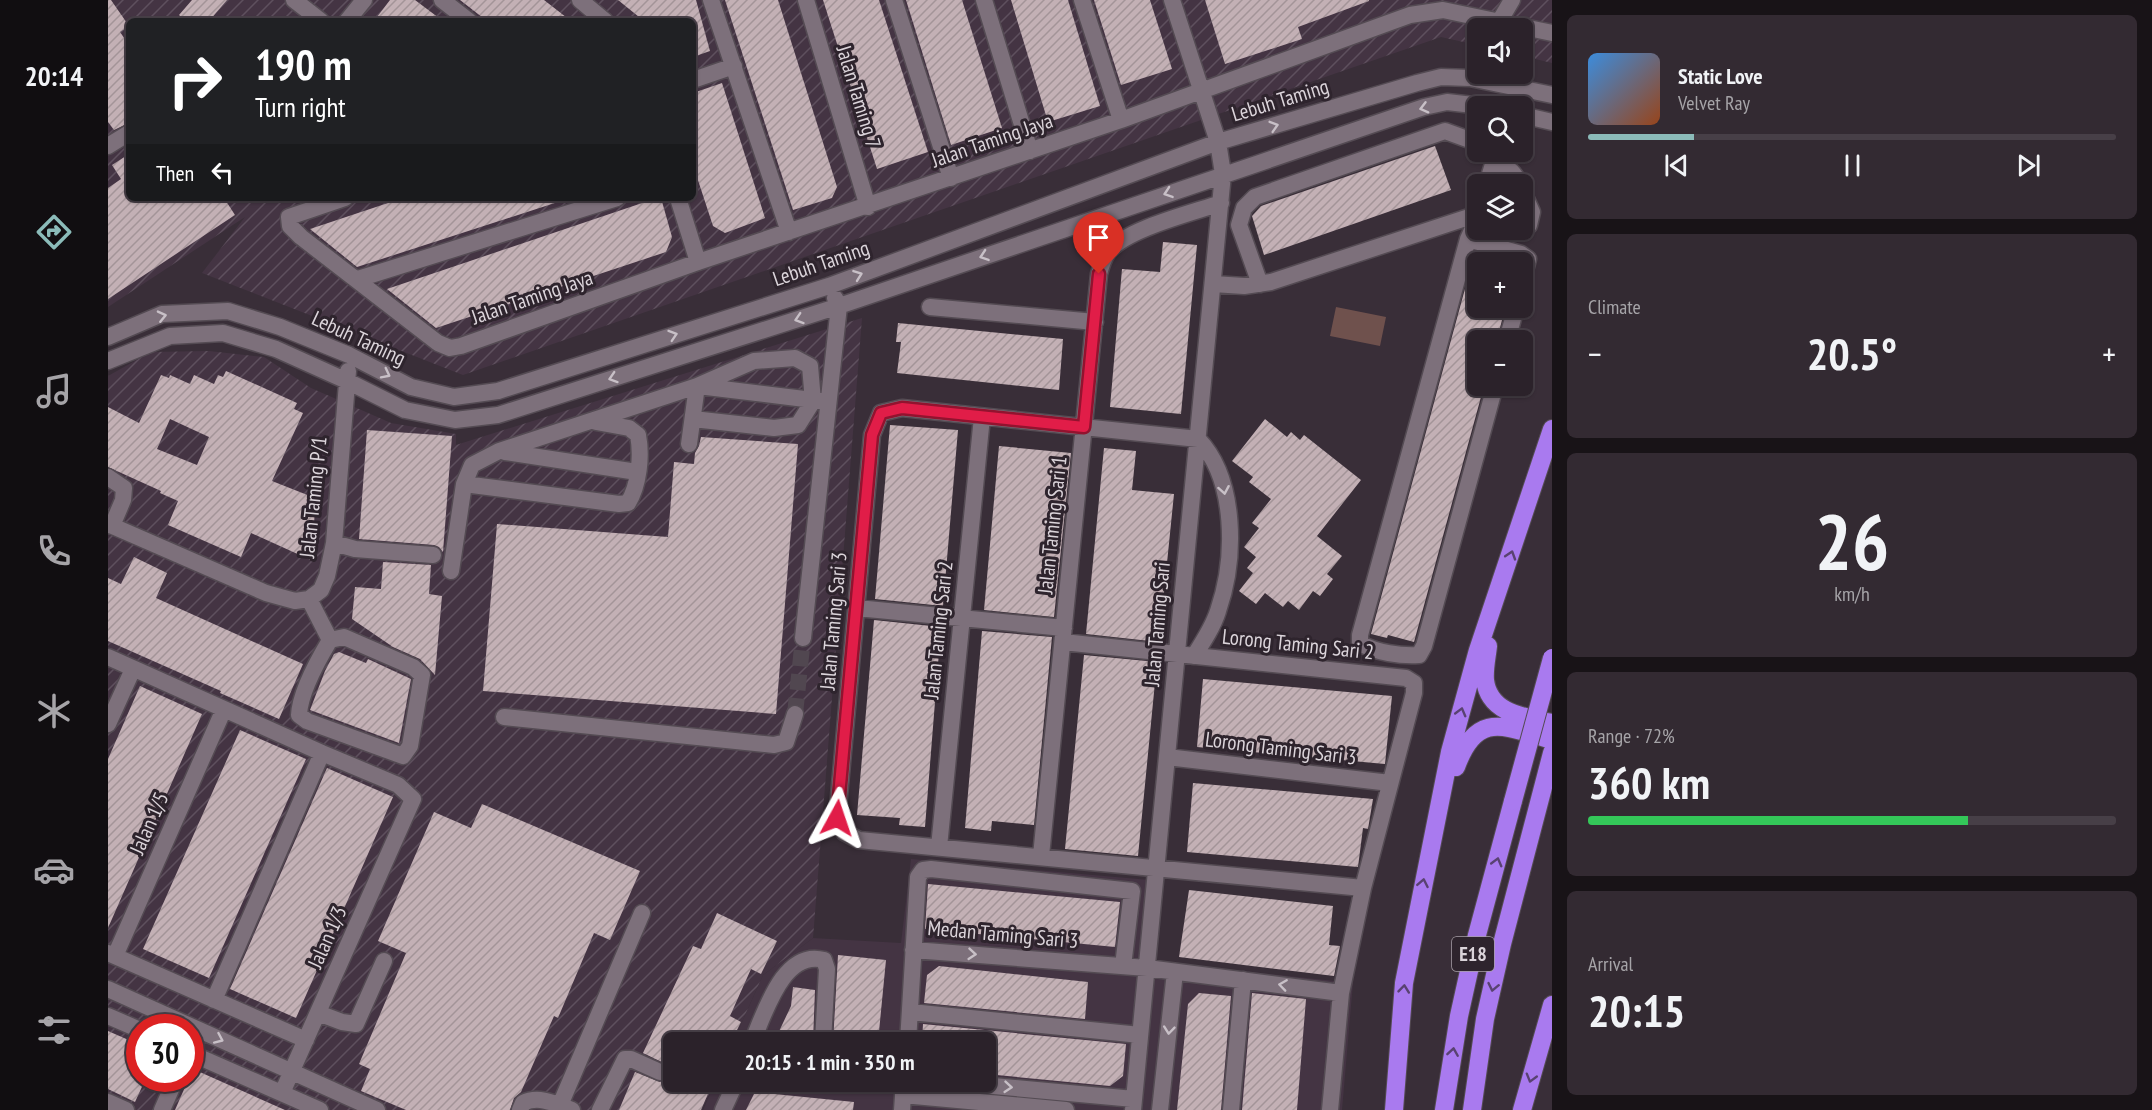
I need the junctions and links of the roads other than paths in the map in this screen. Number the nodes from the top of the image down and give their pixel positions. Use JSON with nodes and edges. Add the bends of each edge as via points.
{"nodes":[{"id":1,"x":294,"y":0,"type":"edge"},
{"id":2,"x":364,"y":0,"type":"edge"},
{"id":3,"x":442,"y":0,"type":"edge"},
{"id":4,"x":580,"y":0,"type":"edge"},
{"id":5,"x":711,"y":0,"type":"edge"},
{"id":6,"x":806,"y":0,"type":"edge"},
{"id":7,"x":894,"y":0,"type":"edge"},
{"id":8,"x":984,"y":0,"type":"edge"},
{"id":9,"x":1082,"y":0,"type":"edge"},
{"id":10,"x":1172,"y":0,"type":"edge"},
{"id":11,"x":1512,"y":0,"type":"edge"},
{"id":12,"x":317,"y":18,"type":"edge"},
{"id":13,"x":349,"y":18,"type":"edge"},
{"id":14,"x":465,"y":18,"type":"edge"},
{"id":15,"x":601,"y":18,"type":"edge"},
{"id":16,"x":1484,"y":18,"type":"edge"},
{"id":17,"x":1500,"y":18,"type":"edge"},
{"id":18,"x":1533,"y":29,"type":"edge"},
{"id":19,"x":1552,"y":33,"type":"edge"},
{"id":20,"x":734,"y":66,"type":"junction"},
{"id":21,"x":696,"y":79,"type":"edge"},
{"id":22,"x":1201,"y":91,"type":"junction"},
{"id":23,"x":1552,"y":94,"type":"edge"},
{"id":24,"x":1467,"y":104,"type":"edge"},
{"id":25,"x":1533,"y":118,"type":"edge"},
{"id":26,"x":1121,"y":120,"type":"junction"},
{"id":27,"x":1552,"y":122,"type":"edge"},
{"id":28,"x":126,"y":135,"type":"edge"},
{"id":29,"x":1467,"y":139,"type":"edge"},
{"id":30,"x":1218,"y":142,"type":"junction"},
{"id":31,"x":108,"y":146,"type":"edge"},
{"id":32,"x":1030,"y":151,"type":"junction"},
{"id":33,"x":1499,"y":162,"type":"edge"},
{"id":34,"x":1223,"y":174,"type":"junction"},
{"id":35,"x":1515,"y":174,"type":"edge"},
{"id":36,"x":951,"y":178,"type":"junction"},
{"id":37,"x":331,"y":201,"type":"edge"},
{"id":38,"x":607,"y":201,"type":"edge"},
{"id":39,"x":679,"y":201,"type":"edge"},
{"id":40,"x":1221,"y":203,"type":"junction"},
{"id":41,"x":868,"y":207,"type":"junction"},
{"id":42,"x":1467,"y":219,"type":"edge"},
{"id":43,"x":789,"y":232,"type":"junction"},
{"id":44,"x":1468,"y":240,"type":"edge"},
{"id":45,"x":1472,"y":240,"type":"edge"},
{"id":46,"x":1514,"y":252,"type":"edge"},
{"id":47,"x":698,"y":262,"type":"junction"},
{"id":48,"x":358,"y":279,"type":"junction"},
{"id":49,"x":1213,"y":284,"type":"junction"},
{"id":50,"x":1260,"y":284,"type":"junction"},
{"id":51,"x":829,"y":286,"type":"junction"},
{"id":52,"x":839,"y":306,"type":"junction"},
{"id":53,"x":930,"y":307,"type":"dead end"},
{"id":54,"x":1095,"y":322,"type":"junction"},
{"id":55,"x":108,"y":337,"type":"edge"},
{"id":56,"x":349,"y":355,"type":"junction"},
{"id":57,"x":108,"y":361,"type":"edge"},
{"id":58,"x":347,"y":381,"type":"junction"},
{"id":59,"x":697,"y":386,"type":"junction"},
{"id":60,"x":1492,"y":396,"type":"edge"},
{"id":61,"x":821,"y":401,"type":"junction"},
{"id":62,"x":643,"y":405,"type":"junction"},
{"id":63,"x":982,"y":417,"type":"junction"},
{"id":64,"x":693,"y":419,"type":"junction"},
{"id":65,"x":592,"y":422,"type":"junction"},
{"id":66,"x":1084,"y":427,"type":"junction"},
{"id":67,"x":1552,"y":429,"type":"edge"},
{"id":68,"x":638,"y":435,"type":"junction"},
{"id":69,"x":1198,"y":439,"type":"junction"},
{"id":70,"x":689,"y":444,"type":"dead end"},
{"id":71,"x":499,"y":451,"type":"junction"},
{"id":72,"x":637,"y":471,"type":"junction"},
{"id":73,"x":108,"y":477,"type":"edge"},
{"id":74,"x":464,"y":484,"type":"junction"},
{"id":75,"x":110,"y":525,"type":"edge"},
{"id":76,"x":334,"y":543,"type":"junction"},
{"id":77,"x":433,"y":555,"type":"dead end"},
{"id":78,"x":451,"y":571,"type":"dead end"},
{"id":79,"x":309,"y":599,"type":"junction"},
{"id":80,"x":857,"y":608,"type":"junction"},
{"id":81,"x":1493,"y":610,"type":"junction"},
{"id":82,"x":962,"y":618,"type":"junction"},
{"id":83,"x":1063,"y":635,"type":"junction"},
{"id":84,"x":803,"y":638,"type":"tunnel mouth"},
{"id":85,"x":330,"y":640,"type":"junction"},
{"id":86,"x":1185,"y":655,"type":"junction"},
{"id":87,"x":108,"y":657,"type":"edge"},
{"id":88,"x":1552,"y":658,"type":"edge"},
{"id":89,"x":133,"y":669,"type":"junction"},
{"id":90,"x":224,"y":709,"type":"junction"},
{"id":91,"x":795,"y":714,"type":"tunnel mouth"},
{"id":92,"x":504,"y":717,"type":"dead end"},
{"id":93,"x":1552,"y":723,"type":"edge"},
{"id":94,"x":108,"y":724,"type":"edge"},
{"id":95,"x":1552,"y":740,"type":"edge"},
{"id":96,"x":322,"y":753,"type":"junction"},
{"id":97,"x":1552,"y":753,"type":"edge"},
{"id":98,"x":1167,"y":757,"type":"junction"},
{"id":99,"x":1390,"y":783,"type":"junction"},
{"id":100,"x":1433,"y":830,"type":"junction"},
{"id":101,"x":939,"y":847,"type":"junction"},
{"id":102,"x":1041,"y":856,"type":"junction"},
{"id":103,"x":1156,"y":868,"type":"junction"},
{"id":104,"x":1363,"y":888,"type":"junction"},
{"id":105,"x":642,"y":913,"type":"dead end"},
{"id":106,"x":913,"y":950,"type":"junction"},
{"id":107,"x":111,"y":954,"type":"edge"},
{"id":108,"x":384,"y":961,"type":"dead end"},
{"id":109,"x":1123,"y":966,"type":"junction"},
{"id":110,"x":1147,"y":968,"type":"junction"},
{"id":111,"x":1175,"y":972,"type":"junction"},
{"id":112,"x":1243,"y":980,"type":"junction"},
{"id":113,"x":108,"y":989,"type":"edge"},
{"id":114,"x":1341,"y":993,"type":"junction"},
{"id":115,"x":214,"y":1000,"type":"junction"},
{"id":116,"x":1552,"y":1005,"type":"edge"},
{"id":117,"x":318,"y":1012,"type":"junction"},
{"id":118,"x":911,"y":1012,"type":"junction"},
{"id":119,"x":108,"y":1016,"type":"edge"},
{"id":120,"x":126,"y":1024,"type":"edge"},
{"id":121,"x":756,"y":1032,"type":"edge"},
{"id":122,"x":824,"y":1032,"type":"edge"},
{"id":123,"x":909,"y":1032,"type":"edge"},
{"id":124,"x":1140,"y":1035,"type":"junction"},
{"id":125,"x":306,"y":1040,"type":"junction"},
{"id":126,"x":1547,"y":1043,"type":"edge"},
{"id":127,"x":204,"y":1059,"type":"edge"},
{"id":128,"x":292,"y":1072,"type":"junction"},
{"id":129,"x":660,"y":1072,"type":"dead end"},
{"id":130,"x":996,"y":1088,"type":"edge"},
{"id":131,"x":170,"y":1092,"type":"edge"},
{"id":132,"x":731,"y":1092,"type":"edge"},
{"id":133,"x":918,"y":1092,"type":"edge"},
{"id":134,"x":282,"y":1093,"type":"junction"},
{"id":135,"x":108,"y":1102,"type":"edge"},
{"id":136,"x":1133,"y":1105,"type":"edge"},
{"id":137,"x":563,"y":1108,"type":"edge"},
{"id":138,"x":126,"y":1110,"type":"edge"},
{"id":139,"x":162,"y":1110,"type":"edge"},
{"id":140,"x":320,"y":1110,"type":"edge"},
{"id":141,"x":377,"y":1110,"type":"edge"},
{"id":142,"x":520,"y":1110,"type":"edge"},
{"id":143,"x":600,"y":1110,"type":"edge"},
{"id":144,"x":723,"y":1110,"type":"edge"},
{"id":145,"x":1066,"y":1110,"type":"edge"},
{"id":146,"x":1160,"y":1110,"type":"edge"},
{"id":147,"x":1231,"y":1110,"type":"edge"},
{"id":148,"x":1330,"y":1110,"type":"edge"},
{"id":149,"x":1394,"y":1110,"type":"edge"},
{"id":150,"x":1444,"y":1110,"type":"edge"},
{"id":151,"x":1472,"y":1110,"type":"edge"},
{"id":152,"x":1522,"y":1110,"type":"edge"}],
"edges":[{"from":1,"to":12,"type":"street"},
{"from":2,"to":13,"type":"street"},
{"from":3,"to":14,"type":"street"},
{"from":4,"to":15,"type":"street"},
{"from":5,"to":20,"type":"street"},
{"from":6,"to":41,"type":"street","name":"Jalan Taming 7"},
{"from":7,"to":36,"type":"street"},
{"from":8,"to":32,"type":"street"},
{"from":9,"to":26,"type":"street"},
{"from":10,"to":22,"type":"street","name":"Jalan Taming Sari"},
{"from":11,"to":17,"type":"street"},
{"from":16,"to":22,"type":"street","name":"Jalan Taming Jaya","via":[[1443,10],[1410,15]]},
{"from":18,"to":19,"type":"street","name":"Jalan Taming Jaya"},
{"from":20,"to":21,"type":"street"},
{"from":20,"to":43,"type":"street"},
{"from":22,"to":26,"type":"street","name":"Jalan Taming Jaya"},
{"from":22,"to":30,"type":"street","name":"Jalan Taming Sari"},
{"from":30,"to":23,"type":"street","name":"Lebuh Taming","one_way":true,"via":[[1441,77],[1470,78]]},
{"from":24,"to":34,"type":"street","name":"Lebuh Taming","one_way":true,"via":[[1447,102],[1424,107]]},
{"from":25,"to":27,"type":"street"},
{"from":26,"to":32,"type":"street","name":"Jalan Taming Jaya"},
{"from":28,"to":31,"type":"street"},
{"from":29,"to":50,"type":"street","via":[[1444,131],[1255,197],[1244,208],[1239,225]]},
{"from":30,"to":34,"type":"street","name":"Jalan Taming Sari"},
{"from":51,"to":30,"type":"street","name":"Lebuh Taming","one_way":true},
{"from":32,"to":36,"type":"street","name":"Jalan Taming Jaya"},
{"from":33,"to":35,"type":"street"},
{"from":34,"to":40,"type":"street","name":"Jalan Taming Sari"},
{"from":34,"to":52,"type":"street","name":"Lebuh Taming","one_way":true},
{"from":36,"to":41,"type":"street","name":"Jalan Taming Jaya"},
{"from":37,"to":48,"type":"street","via":[[290,216],[290,226]]},
{"from":38,"to":48,"type":"street"},
{"from":39,"to":47,"type":"street"},
{"from":40,"to":49,"type":"street","name":"Jalan Taming Sari"},
{"from":40,"to":54,"type":"street","name":"Jalan Taming Sari 1","via":[[1134,233],[1109,250],[1099,274]]},
{"from":41,"to":43,"type":"street","name":"Jalan Taming Jaya"},
{"from":42,"to":50,"type":"street"},
{"from":43,"to":47,"type":"street","name":"Jalan Taming Jaya"},
{"from":44,"to":60,"type":"street","via":[[1360,644],[1409,656],[1419,656],[1425,646]]},
{"from":45,"to":46,"type":"street"},
{"from":47,"to":48,"type":"street","name":"Jalan Taming Jaya","via":[[450,348],[438,343]]},
{"from":49,"to":50,"type":"street"},
{"from":49,"to":69,"type":"street","name":"Jalan Taming Sari"},
{"from":51,"to":52,"type":"street"},
{"from":56,"to":51,"type":"street","name":"Lebuh Taming","one_way":true,"via":[[411,387],[454,397],[498,391]]},
{"from":52,"to":58,"type":"street","name":"Lebuh Taming","one_way":true,"via":[[498,415],[455,420],[405,410]]},
{"from":52,"to":61,"type":"street"},
{"from":53,"to":54,"type":"street"},
{"from":54,"to":66,"type":"street","name":"Jalan Taming Sari 1"},
{"from":55,"to":56,"type":"street","name":"Lebuh Taming","one_way":true,"via":[[162,314],[228,311]]},
{"from":56,"to":58,"type":"street","name":"Jalan Taming P/1"},
{"from":57,"to":58,"type":"street","name":"Lebuh Taming","via":[[170,336],[223,333],[276,349]]},
{"from":58,"to":76,"type":"street","name":"Jalan Taming P/1"},
{"from":59,"to":61,"type":"street"},
{"from":59,"to":61,"type":"street","via":[[754,361],[795,358],[810,366]]},
{"from":59,"to":62,"type":"street"},
{"from":59,"to":64,"type":"street"},
{"from":61,"to":64,"type":"street","via":[[798,425],[774,428]]},
{"from":61,"to":84,"type":"street"},
{"from":62,"to":65,"type":"street"},
{"from":62,"to":68,"type":"street"},
{"from":63,"to":66,"type":"street"},
{"from":63,"to":80,"type":"street","name":"Jalan Taming Sari 3","via":[[902,408],[881,413],[872,435]]},
{"from":63,"to":82,"type":"street","name":"Jalan Taming Sari 2"},
{"from":64,"to":70,"type":"street"},
{"from":65,"to":68,"type":"street","via":[[629,428]]},
{"from":65,"to":71,"type":"street"},
{"from":66,"to":69,"type":"street"},
{"from":66,"to":83,"type":"street","name":"Jalan Taming Sari 1"},
{"from":81,"to":67,"type":"highway","one_way":true},
{"from":68,"to":72,"type":"street"},
{"from":69,"to":86,"type":"street","name":"Jalan Taming Sari"},
{"from":69,"to":86,"type":"street","one_way":true,"via":[[1209,450],[1221,474],[1230,524],[1227,568],[1218,611],[1203,642]]},
{"from":71,"to":72,"type":"street"},
{"from":71,"to":74,"type":"street","via":[[472,465]]},
{"from":72,"to":74,"type":"street","via":[[628,503],[618,504]]},
{"from":73,"to":75,"type":"street","via":[[124,488],[123,500]]},
{"from":74,"to":78,"type":"street"},
{"from":75,"to":79,"type":"street","via":[[266,593],[295,601]]},
{"from":76,"to":77,"type":"street","via":[[355,549]]},
{"from":76,"to":79,"type":"street","name":"Jalan Taming P/1","via":[[321,590]]},
{"from":79,"to":85,"type":"street"},
{"from":80,"to":82,"type":"street","name":"Lorong Taming Sari 2"},
{"from":80,"to":101,"type":"street","name":"Jalan Taming Sari 3","via":[[837,818],[844,832],[859,840]]},
{"from":81,"to":93,"type":"highway","via":[[1485,680],[1491,698],[1507,712]]},
{"from":100,"to":81,"type":"highway","one_way":true,"via":[[1450,752]]},
{"from":82,"to":83,"type":"street","name":"Lorong Taming Sari 2"},
{"from":82,"to":101,"type":"street","name":"Jalan Taming Sari 2"},
{"from":83,"to":86,"type":"street","name":"Lorong Taming Sari 2"},
{"from":83,"to":102,"type":"street","name":"Jalan Taming Sari 1"},
{"from":85,"to":85,"type":"street","via":[[344,637],[413,667],[422,675],[410,746],[403,756],[299,716],[299,705]]},
{"from":86,"to":98,"type":"street","name":"Jalan Taming Sari"},
{"from":86,"to":99,"type":"street","name":"Lorong Taming Sari 2","via":[[1406,678],[1414,683],[1414,693]]},
{"from":87,"to":89,"type":"street"},
{"from":150,"to":88,"type":"highway","number":"E18","one_way":true,"bridge":true,"via":[[1477,935]]},
{"from":89,"to":90,"type":"street"},
{"from":89,"to":94,"type":"street"},
{"from":90,"to":96,"type":"street"},
{"from":90,"to":107,"type":"street","name":"Jalan 1/5"},
{"from":91,"to":92,"type":"street","via":[[786,742],[774,745]]},
{"from":95,"to":100,"type":"highway","via":[[1503,727],[1482,728],[1467,741],[1460,755]]},
{"from":96,"to":115,"type":"street"},
{"from":96,"to":117,"type":"street","name":"Jalan 1/3","via":[[398,785],[413,799]]},
{"from":97,"to":151,"type":"highway","number":"E18","one_way":true,"via":[[1502,944]]},
{"from":98,"to":99,"type":"street","name":"Lorong Taming Sari 3"},
{"from":98,"to":103,"type":"street","name":"Jalan Taming Sari"},
{"from":99,"to":104,"type":"street"},
{"from":149,"to":100,"type":"highway","one_way":true,"via":[[1404,983]]},
{"from":101,"to":102,"type":"street"},
{"from":102,"to":103,"type":"street"},
{"from":103,"to":104,"type":"street"},
{"from":103,"to":110,"type":"street","name":"Jalan Taming Sari"},
{"from":104,"to":114,"type":"street"},
{"from":105,"to":137,"type":"street"},
{"from":106,"to":109,"type":"street","name":"Medan Taming Sari 3","one_way":true},
{"from":106,"to":109,"type":"street","via":[[918,877],[923,870],[931,869],[1132,891]]},
{"from":106,"to":118,"type":"street","name":"Medan Taming Sari 3"},
{"from":107,"to":115,"type":"street"},
{"from":108,"to":117,"type":"street","via":[[356,1024]]},
{"from":109,"to":110,"type":"street","name":"Medan Taming Sari 3"},
{"from":110,"to":111,"type":"street","name":"Medan Taming Sari 3"},
{"from":110,"to":124,"type":"street","name":"Jalan Taming Sari"},
{"from":111,"to":112,"type":"street","name":"Medan Taming Sari 3"},
{"from":111,"to":146,"type":"street","one_way":true},
{"from":114,"to":112,"type":"street","name":"Medan Taming Sari 3","one_way":true},
{"from":112,"to":147,"type":"street"},
{"from":113,"to":128,"type":"street","one_way":true},
{"from":114,"to":148,"type":"street"},
{"from":115,"to":125,"type":"street"},
{"from":116,"to":126,"type":"highway"},
{"from":117,"to":125,"type":"street","name":"Jalan 1/3"},
{"from":118,"to":123,"type":"street","name":"Medan Taming Sari 3"},
{"from":118,"to":124,"type":"street"},
{"from":119,"to":120,"type":"street"},
{"from":121,"to":122,"type":"street","via":[[777,985],[792,968],[814,957],[824,960],[827,969]]},
{"from":124,"to":136,"type":"street","name":"Jalan Taming Sari"},
{"from":125,"to":128,"type":"street","name":"Jalan 1/3"},
{"from":126,"to":152,"type":"highway","one_way":true},
{"from":127,"to":134,"type":"street"},
{"from":128,"to":134,"type":"street","name":"Jalan 1/3"},
{"from":128,"to":141,"type":"street"},
{"from":129,"to":143,"type":"street","via":[[625,1059]]},
{"from":130,"to":136,"type":"street","one_way":true},
{"from":131,"to":139,"type":"street"},
{"from":132,"to":144,"type":"street"},
{"from":133,"to":145,"type":"street"},
{"from":134,"to":140,"type":"street"},
{"from":135,"to":138,"type":"street"},
{"from":137,"to":142,"type":"street","via":[[531,1099]]}]}
